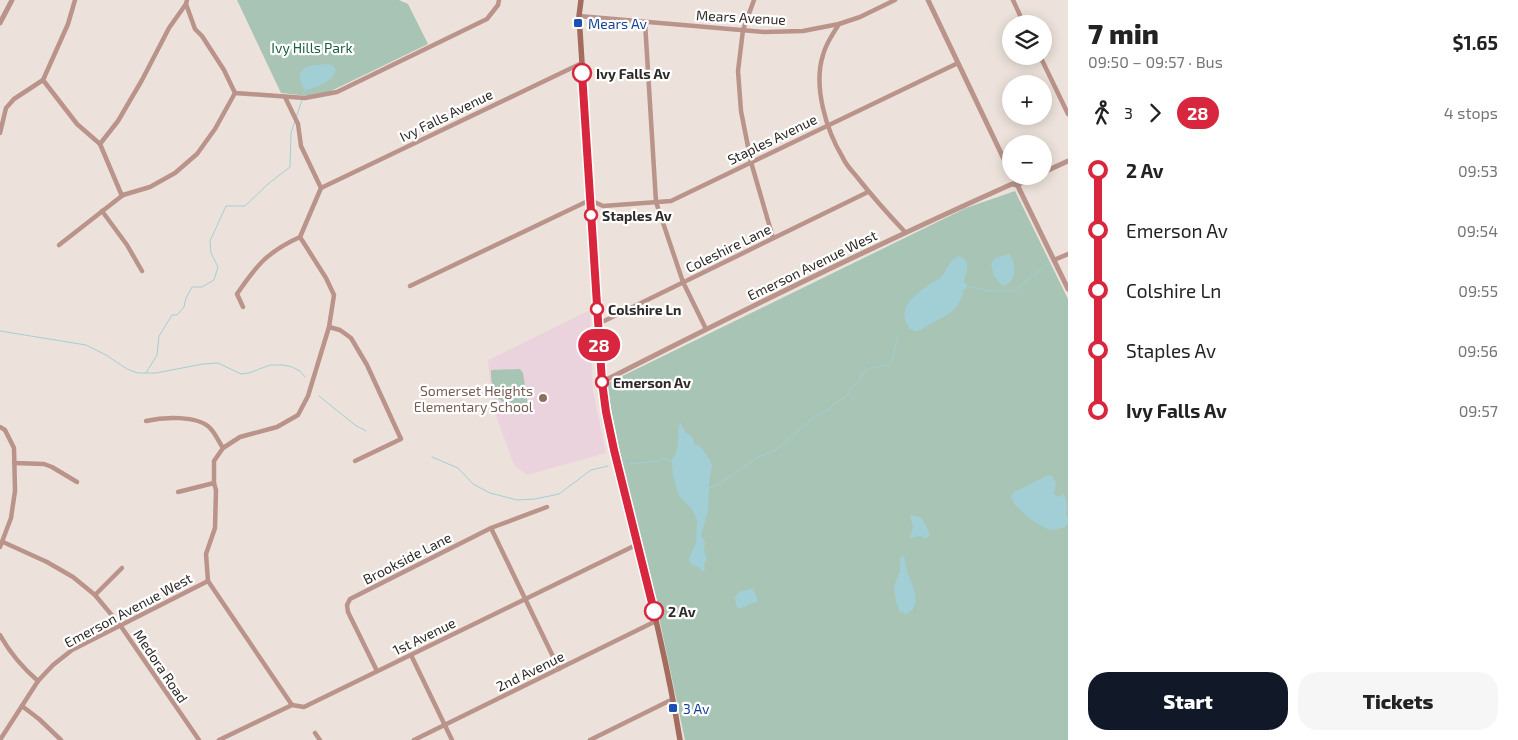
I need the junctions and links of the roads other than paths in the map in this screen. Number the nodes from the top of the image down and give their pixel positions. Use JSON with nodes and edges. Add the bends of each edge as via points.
{"nodes":[{"id":1,"x":12,"y":0,"type":"edge"},
{"id":2,"x":75,"y":0,"type":"edge"},
{"id":3,"x":499,"y":0,"type":"edge"},
{"id":4,"x":581,"y":0,"type":"edge"},
{"id":5,"x":754,"y":0,"type":"edge"},
{"id":6,"x":895,"y":0,"type":"edge"},
{"id":7,"x":928,"y":0,"type":"edge"},
{"id":8,"x":1013,"y":0,"type":"edge"},
{"id":9,"x":186,"y":2,"type":"edge"},
{"id":10,"x":1020,"y":15,"type":"edge"},
{"id":11,"x":579,"y":16,"type":"junction"},
{"id":12,"x":645,"y":22,"type":"junction"},
{"id":13,"x":0,"y":23,"type":"edge"},
{"id":14,"x":839,"y":24,"type":"junction"},
{"id":15,"x":743,"y":30,"type":"junction"},
{"id":16,"x":582,"y":63,"type":"junction"},
{"id":17,"x":958,"y":63,"type":"junction"},
{"id":18,"x":1044,"y":65,"type":"edge"},
{"id":19,"x":43,"y":80,"type":"junction"},
{"id":20,"x":236,"y":93,"type":"junction"},
{"id":21,"x":285,"y":97,"type":"junction"},
{"id":22,"x":1068,"y":114,"type":"edge"},
{"id":23,"x":827,"y":125,"type":"junction"},
{"id":24,"x":0,"y":134,"type":"edge"},
{"id":25,"x":100,"y":144,"type":"junction"},
{"id":26,"x":1002,"y":154,"type":"edge"},
{"id":27,"x":1068,"y":161,"type":"edge"},
{"id":28,"x":751,"y":162,"type":"junction"},
{"id":29,"x":1052,"y":168,"type":"edge"},
{"id":30,"x":1010,"y":185,"type":"edge"},
{"id":31,"x":1017,"y":185,"type":"edge"},
{"id":32,"x":321,"y":188,"type":"junction"},
{"id":33,"x":868,"y":192,"type":"junction"},
{"id":34,"x":123,"y":195,"type":"junction"},
{"id":35,"x":590,"y":200,"type":"junction"},
{"id":36,"x":656,"y":202,"type":"junction"},
{"id":37,"x":102,"y":211,"type":"junction"},
{"id":38,"x":905,"y":232,"type":"junction"},
{"id":39,"x":300,"y":238,"type":"junction"},
{"id":40,"x":773,"y":238,"type":"junction"},
{"id":41,"x":59,"y":246,"type":"dead end"},
{"id":42,"x":1068,"y":254,"type":"edge"},
{"id":43,"x":1054,"y":260,"type":"junction"},
{"id":44,"x":142,"y":271,"type":"dead end"},
{"id":45,"x":683,"y":282,"type":"junction"},
{"id":46,"x":410,"y":286,"type":"dead end"},
{"id":47,"x":1068,"y":289,"type":"edge"},
{"id":48,"x":243,"y":307,"type":"dead end"},
{"id":49,"x":598,"y":324,"type":"junction"},
{"id":50,"x":330,"y":327,"type":"junction"},
{"id":51,"x":706,"y":329,"type":"junction"},
{"id":52,"x":602,"y":382,"type":"junction"},
{"id":53,"x":146,"y":421,"type":"dead end"},
{"id":54,"x":0,"y":427,"type":"edge"},
{"id":55,"x":223,"y":448,"type":"junction"},
{"id":56,"x":355,"y":461,"type":"dead end"},
{"id":57,"x":14,"y":463,"type":"junction"},
{"id":58,"x":77,"y":482,"type":"dead end"},
{"id":59,"x":214,"y":483,"type":"junction"},
{"id":60,"x":178,"y":492,"type":"dead end"},
{"id":61,"x":547,"y":506,"type":"dead end"},
{"id":62,"x":491,"y":528,"type":"junction"},
{"id":63,"x":3,"y":542,"type":"junction"},
{"id":64,"x":638,"y":544,"type":"junction"},
{"id":65,"x":0,"y":547,"type":"edge"},
{"id":66,"x":122,"y":568,"type":"dead end"},
{"id":67,"x":208,"y":581,"type":"junction"},
{"id":68,"x":95,"y":595,"type":"junction"},
{"id":69,"x":525,"y":598,"type":"junction"},
{"id":70,"x":656,"y":621,"type":"junction"},
{"id":71,"x":120,"y":625,"type":"junction"},
{"id":72,"x":0,"y":635,"type":"edge"},
{"id":73,"x":411,"y":655,"type":"junction"},
{"id":74,"x":559,"y":669,"type":"junction"},
{"id":75,"x":377,"y":672,"type":"junction"},
{"id":76,"x":38,"y":681,"type":"junction"},
{"id":77,"x":674,"y":699,"type":"junction"},
{"id":78,"x":292,"y":705,"type":"junction"},
{"id":79,"x":22,"y":706,"type":"junction"},
{"id":80,"x":444,"y":725,"type":"junction"},
{"id":81,"x":315,"y":733,"type":"dead end"},
{"id":82,"x":0,"y":740,"type":"edge"},
{"id":83,"x":62,"y":740,"type":"edge"},
{"id":84,"x":199,"y":740,"type":"edge"},
{"id":85,"x":219,"y":740,"type":"edge"},
{"id":86,"x":320,"y":740,"type":"edge"},
{"id":87,"x":414,"y":740,"type":"edge"},
{"id":88,"x":452,"y":740,"type":"edge"},
{"id":89,"x":590,"y":740,"type":"edge"},
{"id":90,"x":680,"y":740,"type":"edge"}],
"edges":[{"from":1,"to":13,"type":"street"},
{"from":2,"to":19,"type":"street"},
{"from":3,"to":21,"type":"street","via":[[487,19],[337,92],[305,98]]},
{"from":4,"to":11,"type":"main road"},
{"from":5,"to":15,"type":"street"},
{"from":6,"to":14,"type":"street","name":"Mears Avenue","via":[[860,18]]},
{"from":7,"to":17,"type":"street"},
{"from":8,"to":10,"type":"street"},
{"from":9,"to":20,"type":"street","via":[[195,28]]},
{"from":9,"to":25,"type":"street","via":[[118,121]]},
{"from":11,"to":12,"type":"street","name":"Mears Avenue"},
{"from":11,"to":16,"type":"main road"},
{"from":12,"to":15,"type":"street","name":"Mears Avenue"},
{"from":12,"to":36,"type":"street"},
{"from":14,"to":15,"type":"street","name":"Mears Avenue","via":[[803,31]]},
{"from":14,"to":23,"type":"street","via":[[826,47],[820,72]]},
{"from":15,"to":28,"type":"street","via":[[738,71],[741,111]]},
{"from":16,"to":32,"type":"street","name":"Ivy Falls Avenue"},
{"from":16,"to":35,"type":"main road"},
{"from":17,"to":23,"type":"street","name":"Staples Avenue"},
{"from":17,"to":26,"type":"street"},
{"from":18,"to":22,"type":"street"},
{"from":19,"to":24,"type":"street","via":[[6,108]]},
{"from":19,"to":25,"type":"street","via":[[77,124]]},
{"from":20,"to":21,"type":"street"},
{"from":20,"to":34,"type":"street","via":[[196,154],[175,173]]},
{"from":21,"to":32,"type":"street","via":[[298,124],[301,146]]},
{"from":23,"to":28,"type":"street","name":"Staples Avenue"},
{"from":23,"to":33,"type":"street","via":[[843,158]]},
{"from":25,"to":34,"type":"street"},
{"from":27,"to":29,"type":"street"},
{"from":28,"to":36,"type":"street","name":"Staples Avenue","via":[[671,201]]},
{"from":28,"to":40,"type":"street"},
{"from":30,"to":38,"type":"street","name":"Emerson Avenue West"},
{"from":31,"to":43,"type":"street"},
{"from":32,"to":39,"type":"street"},
{"from":33,"to":38,"type":"street"},
{"from":33,"to":40,"type":"street","name":"Coleshire Lane"},
{"from":34,"to":37,"type":"street"},
{"from":35,"to":36,"type":"street","name":"Staples Avenue","via":[[603,206]]},
{"from":35,"to":46,"type":"street"},
{"from":35,"to":49,"type":"main road"},
{"from":36,"to":45,"type":"street"},
{"from":37,"to":41,"type":"street"},
{"from":37,"to":44,"type":"street"},
{"from":38,"to":51,"type":"street","name":"Emerson Avenue West"},
{"from":39,"to":48,"type":"street","via":[[266,256],[251,274],[237,294]]},
{"from":39,"to":50,"type":"street","via":[[334,295]]},
{"from":40,"to":45,"type":"street","name":"Coleshire Lane"},
{"from":42,"to":43,"type":"street"},
{"from":43,"to":47,"type":"street"},
{"from":45,"to":49,"type":"street","name":"Coleshire Lane"},
{"from":45,"to":51,"type":"street"},
{"from":49,"to":52,"type":"main road"},
{"from":50,"to":55,"type":"street","via":[[308,396],[298,415],[277,426],[240,437]]},
{"from":50,"to":56,"type":"street","via":[[351,338],[401,439]]},
{"from":51,"to":52,"type":"street","name":"Emerson Avenue West"},
{"from":52,"to":64,"type":"main road"},
{"from":53,"to":55,"type":"street","via":[[158,418],[196,420],[210,428]]},
{"from":54,"to":57,"type":"street","via":[[14,448]]},
{"from":55,"to":59,"type":"street","via":[[214,461]]},
{"from":57,"to":58,"type":"street","via":[[44,464]]},
{"from":57,"to":63,"type":"street","via":[[12,518]]},
{"from":59,"to":60,"type":"street"},
{"from":59,"to":67,"type":"street","via":[[215,528],[206,554]]},
{"from":61,"to":62,"type":"street","name":"Brookside Lane"},
{"from":62,"to":69,"type":"street"},
{"from":62,"to":75,"type":"street","name":"Brookside Lane","via":[[350,599],[348,612]]},
{"from":63,"to":65,"type":"street"},
{"from":63,"to":68,"type":"street","name":"Medora Road","via":[[47,562]]},
{"from":64,"to":69,"type":"street","name":"1st Avenue"},
{"from":64,"to":70,"type":"main road"},
{"from":66,"to":68,"type":"street"},
{"from":67,"to":71,"type":"street","name":"Emerson Avenue West"},
{"from":67,"to":78,"type":"street"},
{"from":68,"to":71,"type":"street","name":"Medora Road"},
{"from":69,"to":73,"type":"street","name":"1st Avenue"},
{"from":69,"to":74,"type":"street"},
{"from":70,"to":74,"type":"street","name":"2nd Avenue"},
{"from":70,"to":77,"type":"main road"},
{"from":71,"to":76,"type":"street","name":"Emerson Avenue West","via":[[72,650]]},
{"from":71,"to":84,"type":"street","name":"Medora Road"},
{"from":72,"to":76,"type":"street","via":[[7,649]]},
{"from":73,"to":75,"type":"street","name":"1st Avenue"},
{"from":73,"to":80,"type":"street"},
{"from":74,"to":80,"type":"street","name":"2nd Avenue"},
{"from":75,"to":78,"type":"street","name":"1st Avenue","via":[[304,708]]},
{"from":76,"to":79,"type":"street","name":"Emerson Avenue West"},
{"from":77,"to":89,"type":"street"},
{"from":77,"to":90,"type":"main road"},
{"from":78,"to":85,"type":"street","name":"1st Avenue"},
{"from":79,"to":82,"type":"street"},
{"from":79,"to":83,"type":"street"},
{"from":80,"to":87,"type":"street","name":"2nd Avenue"},
{"from":80,"to":88,"type":"street"},
{"from":81,"to":86,"type":"street"}]}
